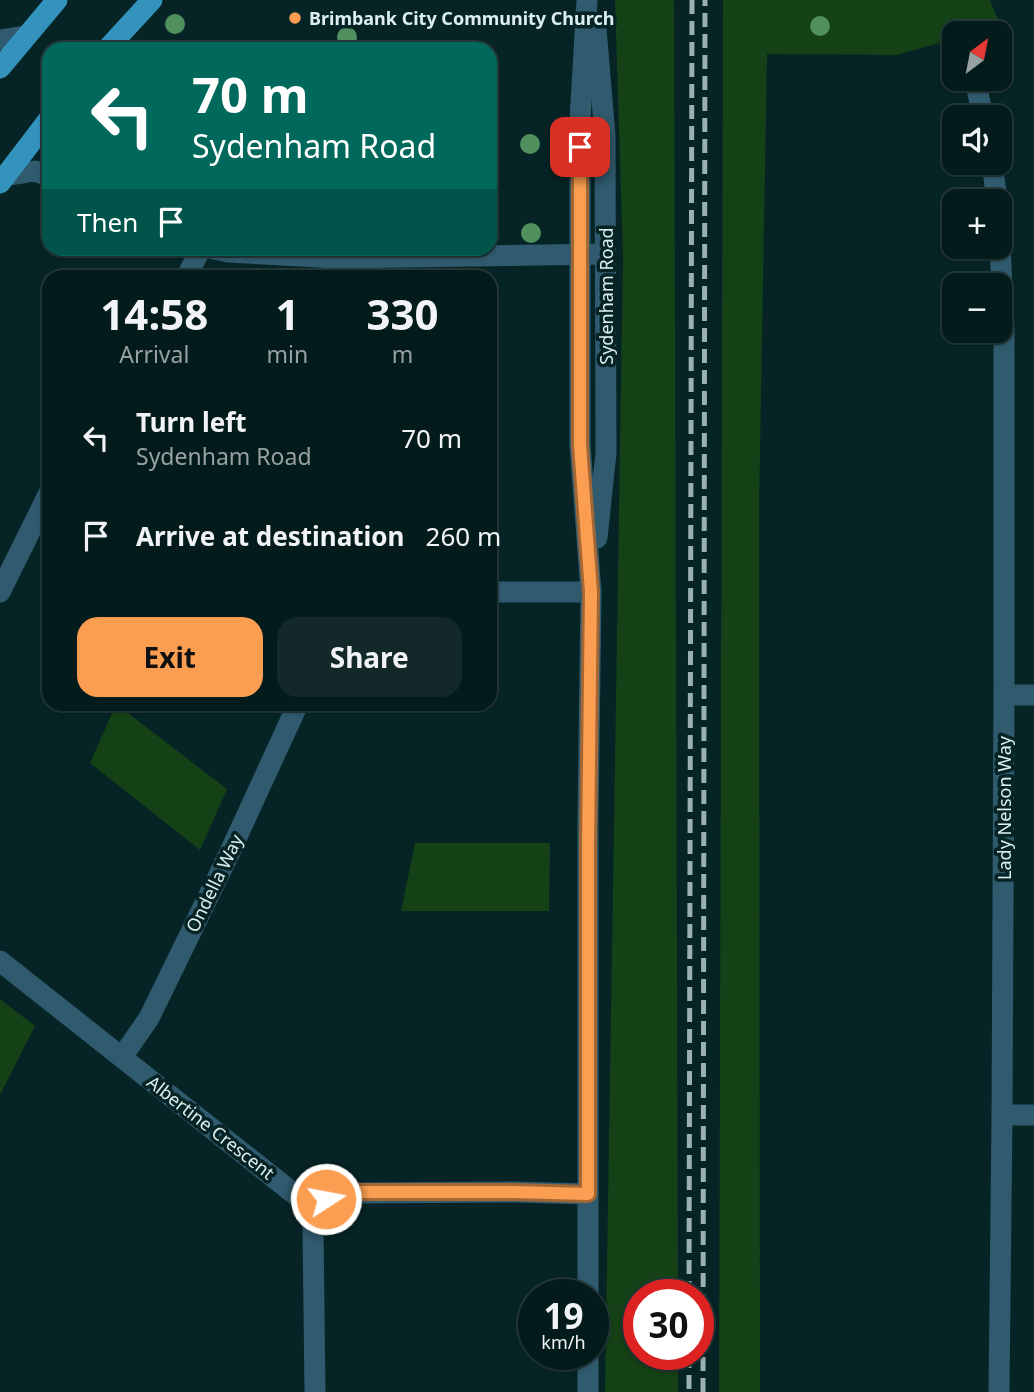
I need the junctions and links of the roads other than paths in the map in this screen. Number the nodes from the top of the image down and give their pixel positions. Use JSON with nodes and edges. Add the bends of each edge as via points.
{"nodes":[{"id":1,"x":57,"y":0,"type":"edge"},
{"id":2,"x":152,"y":0,"type":"edge"},
{"id":3,"x":587,"y":0,"type":"edge"},
{"id":4,"x":593,"y":0,"type":"edge"},
{"id":5,"x":26,"y":36,"type":"junction"},
{"id":6,"x":0,"y":40,"type":"edge"},
{"id":7,"x":113,"y":42,"type":"edge"},
{"id":8,"x":0,"y":68,"type":"edge"},
{"id":9,"x":42,"y":128,"type":"edge"},
{"id":10,"x":42,"y":174,"type":"edge"},
{"id":11,"x":2,"y":179,"type":"edge"},
{"id":12,"x":580,"y":254,"type":"junction"},
{"id":13,"x":606,"y":254,"type":"junction"},
{"id":14,"x":497,"y":255,"type":"edge"},
{"id":15,"x":300,"y":256,"type":"edge"},
{"id":16,"x":458,"y":256,"type":"edge"},
{"id":17,"x":1001,"y":259,"type":"edge"},
{"id":18,"x":42,"y":507,"type":"edge"},
{"id":19,"x":0,"y":592,"type":"edge"},
{"id":20,"x":497,"y":592,"type":"edge"},
{"id":21,"x":591,"y":592,"type":"junction"},
{"id":22,"x":1004,"y":695,"type":"junction"},
{"id":23,"x":1034,"y":695,"type":"edge"},
{"id":24,"x":295,"y":711,"type":"edge"},
{"id":25,"x":0,"y":961,"type":"edge"},
{"id":26,"x":122,"y":1057,"type":"junction"},
{"id":27,"x":1002,"y":1115,"type":"junction"},
{"id":28,"x":1034,"y":1115,"type":"edge"},
{"id":29,"x":588,"y":1194,"type":"junction"},
{"id":30,"x":307,"y":1207,"type":"junction"},
{"id":31,"x":588,"y":1279,"type":"edge"},
{"id":32,"x":588,"y":1370,"type":"edge"},
{"id":33,"x":315,"y":1392,"type":"edge"},
{"id":34,"x":588,"y":1392,"type":"edge"},
{"id":35,"x":999,"y":1392,"type":"edge"}],
"edges":[{"from":1,"to":5,"type":"main road"},
{"from":2,"to":7,"type":"main road"},
{"from":3,"to":12,"type":"street","name":"Sydenham Road","via":[[580,120]]},
{"from":4,"to":13,"type":"street","name":"Sydenham Road","via":[[605,135]]},
{"from":5,"to":6,"type":"street"},
{"from":5,"to":8,"type":"main road"},
{"from":9,"to":11,"type":"main road"},
{"from":10,"to":11,"type":"street"},
{"from":12,"to":13,"type":"street"},
{"from":12,"to":14,"type":"street"},
{"from":12,"to":21,"type":"street","name":"Sydenham Road","via":[[580,445]]},
{"from":13,"to":21,"type":"street","name":"Sydenham Road","via":[[606,453]]},
{"from":15,"to":16,"type":"street"},
{"from":17,"to":22,"type":"street","name":"Lady Nelson Way"},
{"from":18,"to":19,"type":"street"},
{"from":20,"to":21,"type":"street"},
{"from":21,"to":29,"type":"street","name":"Sydenham Road"},
{"from":22,"to":23,"type":"street"},
{"from":22,"to":27,"type":"street","name":"Lady Nelson Way"},
{"from":24,"to":26,"type":"street","name":"Ondella Way","via":[[149,1018]]},
{"from":25,"to":26,"type":"street","name":"Albertine Crescent"},
{"from":26,"to":30,"type":"street","name":"Albertine Crescent"},
{"from":27,"to":28,"type":"street"},
{"from":27,"to":35,"type":"street","name":"Lady Nelson Way"},
{"from":29,"to":30,"type":"street","via":[[356,1192]]},
{"from":29,"to":31,"type":"street","name":"Sydenham Road"},
{"from":30,"to":33,"type":"street","via":[[313,1229]]},
{"from":32,"to":34,"type":"street"}]}
